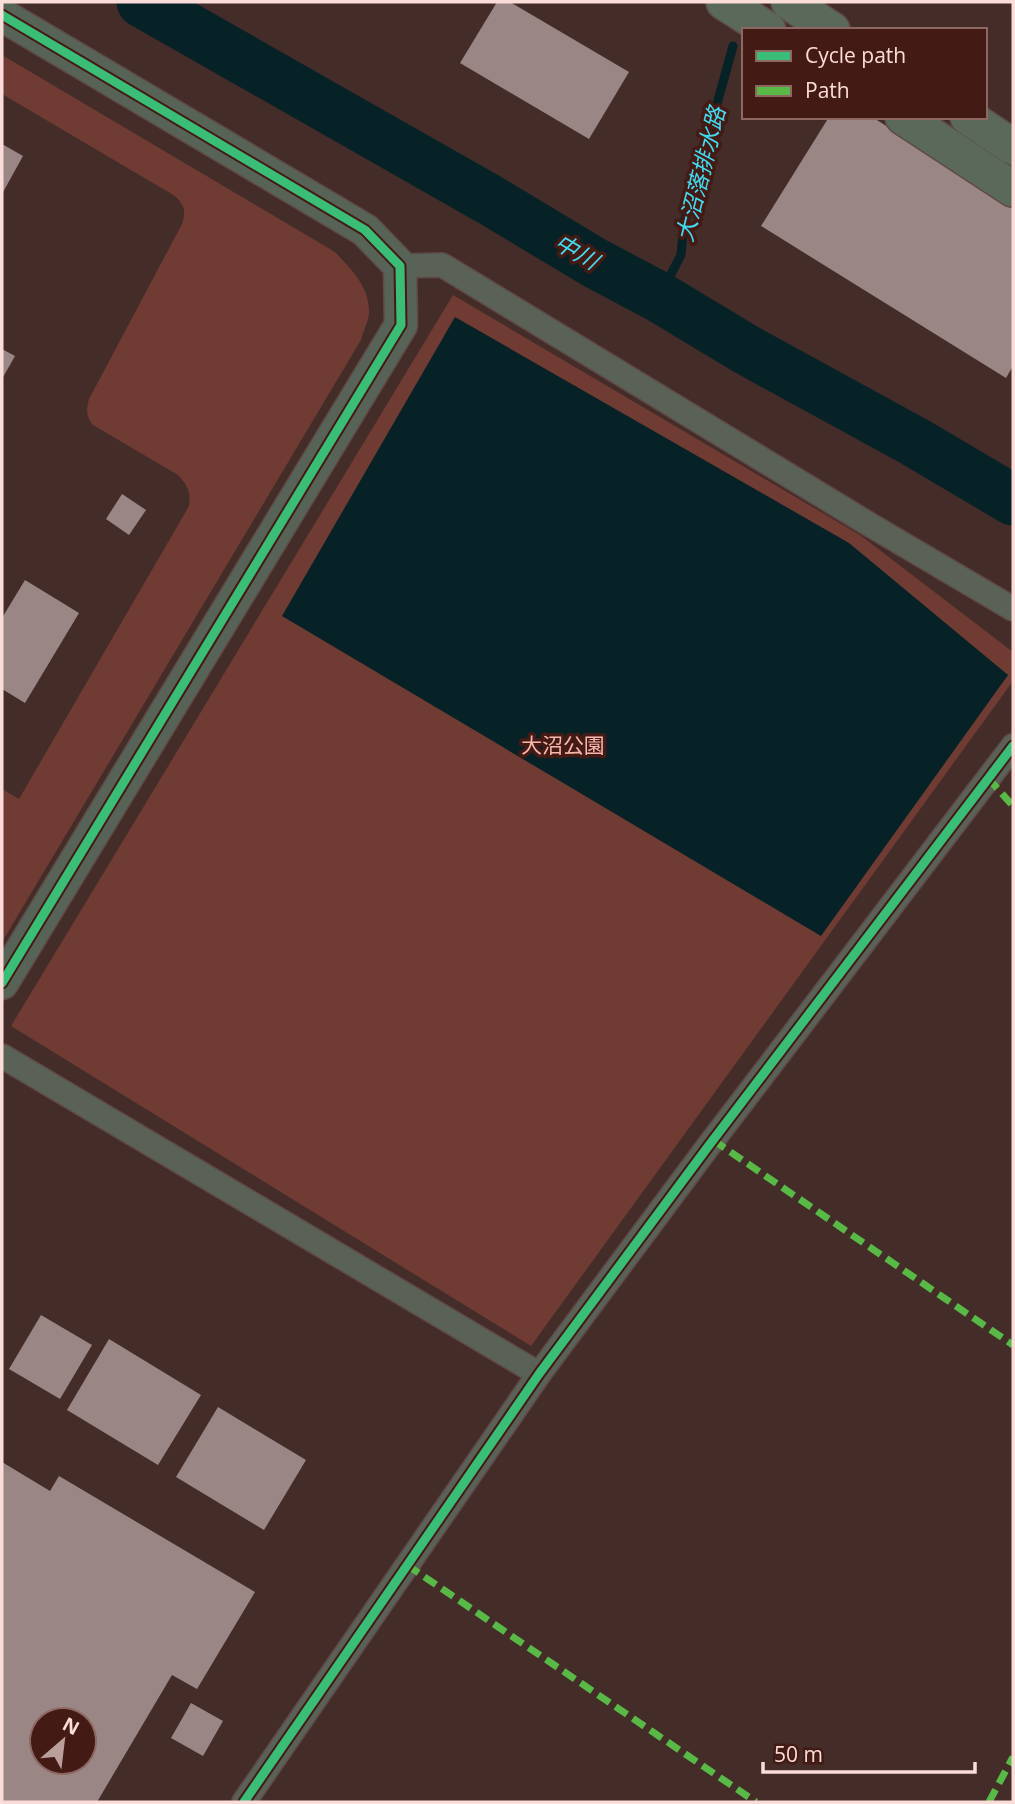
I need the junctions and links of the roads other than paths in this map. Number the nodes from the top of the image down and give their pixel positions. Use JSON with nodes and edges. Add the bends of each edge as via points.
{"nodes":[{"id":1,"x":724,"y":2,"type":"edge"},
{"id":2,"x":789,"y":2,"type":"edge"},
{"id":3,"x":2,"y":15,"type":"edge"},
{"id":4,"x":765,"y":28,"type":"edge"},
{"id":5,"x":829,"y":28,"type":"edge"},
{"id":6,"x":906,"y":119,"type":"edge"},
{"id":7,"x":971,"y":119,"type":"edge"},
{"id":8,"x":1013,"y":146,"type":"edge"},
{"id":9,"x":1013,"y":189,"type":"edge"},
{"id":10,"x":400,"y":266,"type":"junction"},
{"id":11,"x":1013,"y":609,"type":"edge"},
{"id":12,"x":1013,"y":746,"type":"edge"},
{"id":13,"x":2,"y":983,"type":"edge"},
{"id":14,"x":2,"y":1056,"type":"edge"},
{"id":15,"x":539,"y":1374,"type":"junction"},
{"id":16,"x":244,"y":1802,"type":"edge"}],
"edges":[{"from":1,"to":4,"type":"main road"},
{"from":2,"to":5,"type":"main road"},
{"from":3,"to":10,"type":"street","via":[[365,230]]},
{"from":6,"to":9,"type":"main road"},
{"from":7,"to":8,"type":"main road"},
{"from":10,"to":11,"type":"street","via":[[442,265]]},
{"from":10,"to":13,"type":"street","via":[[401,325]]},
{"from":12,"to":15,"type":"street"},
{"from":14,"to":15,"type":"street"},
{"from":15,"to":16,"type":"street"}]}
